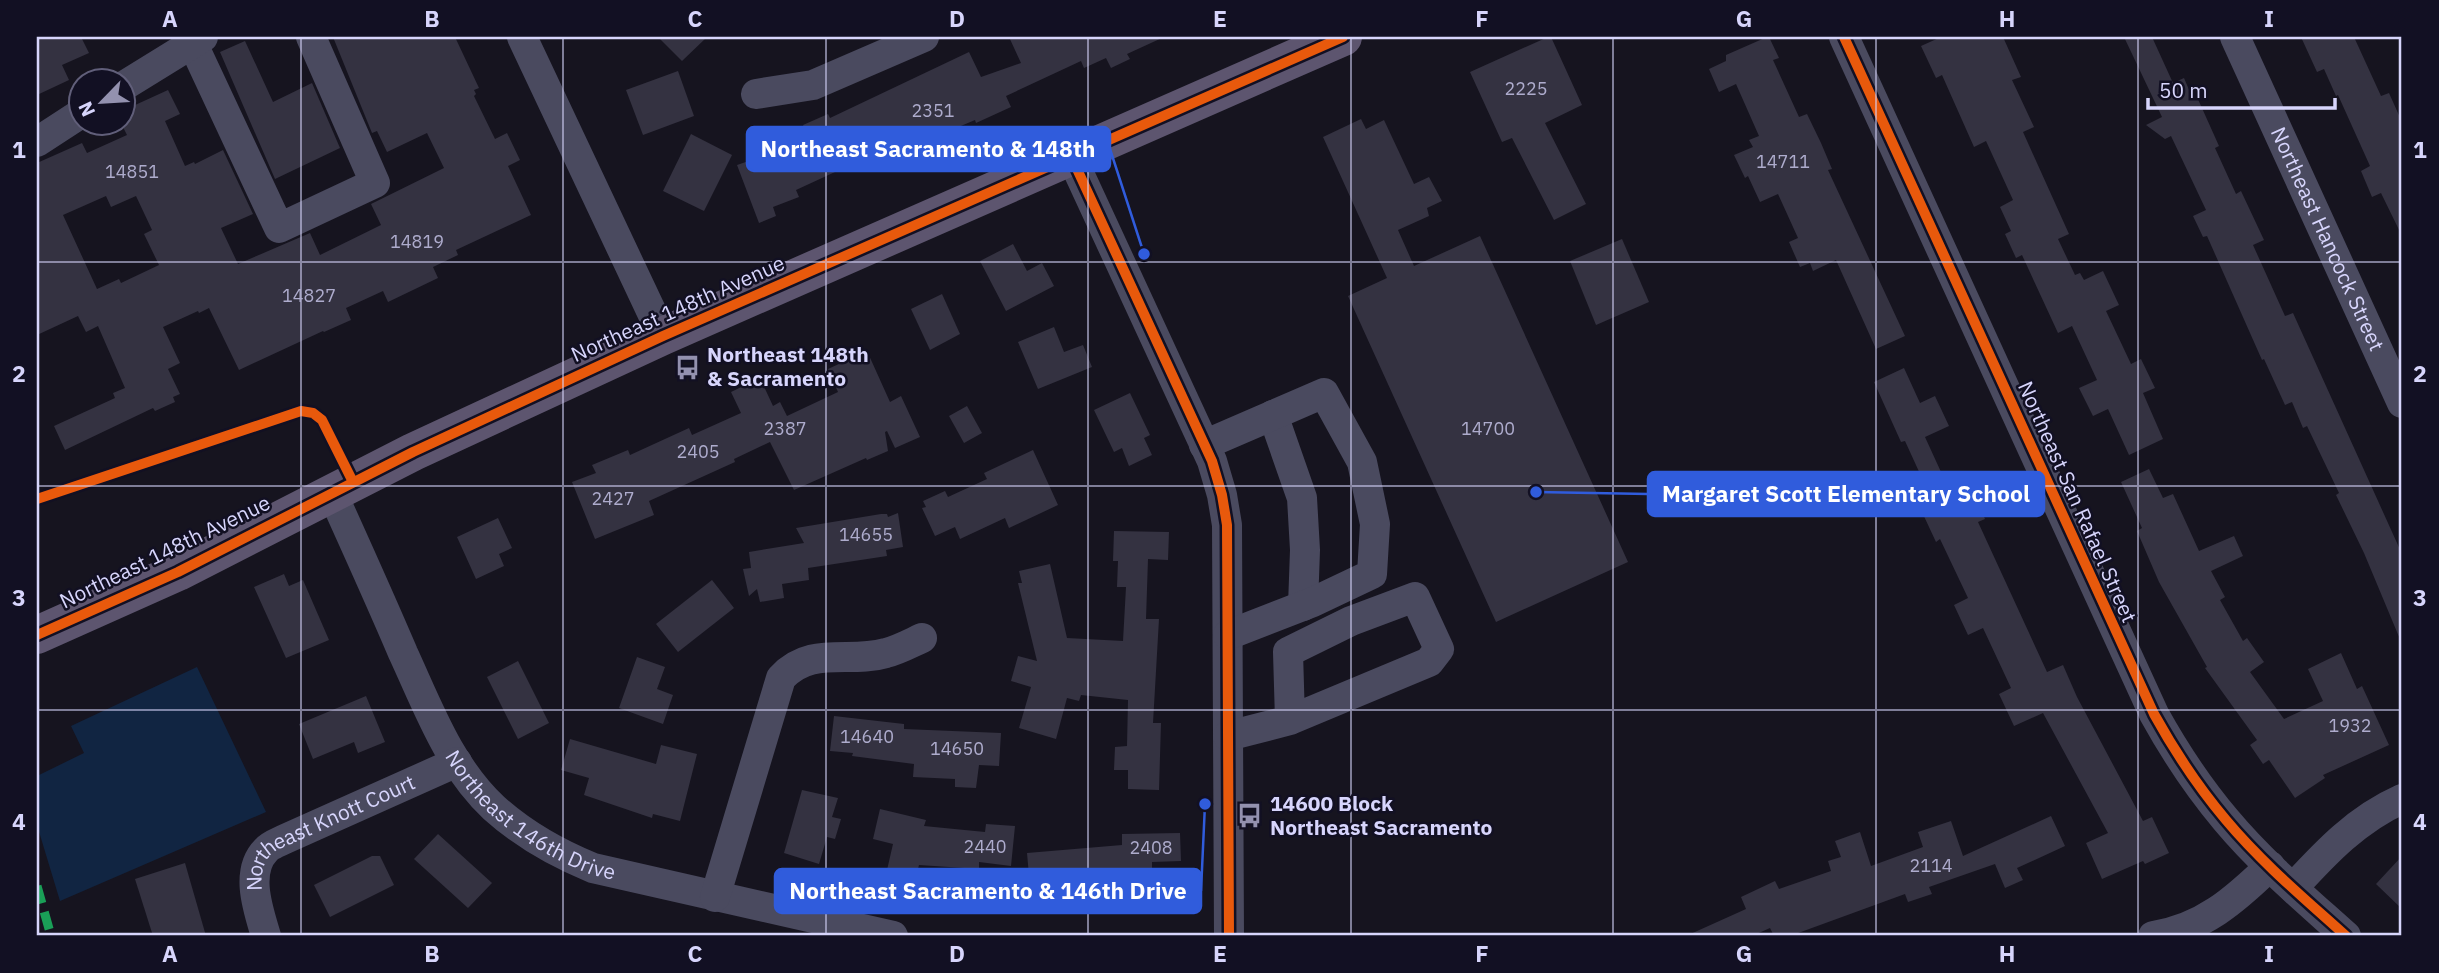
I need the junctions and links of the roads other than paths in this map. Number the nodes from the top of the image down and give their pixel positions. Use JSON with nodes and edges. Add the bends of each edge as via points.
{"nodes":[{"id":1,"x":311,"y":37,"type":"edge"},
{"id":2,"x":522,"y":37,"type":"edge"},
{"id":3,"x":924,"y":37,"type":"edge"},
{"id":4,"x":1343,"y":37,"type":"edge"},
{"id":5,"x":1844,"y":37,"type":"edge"},
{"id":6,"x":2235,"y":37,"type":"edge"},
{"id":7,"x":198,"y":40,"type":"edge"},
{"id":8,"x":136,"y":78,"type":"edge"},
{"id":9,"x":756,"y":94,"type":"dead end"},
{"id":10,"x":66,"y":123,"type":"edge"},
{"id":11,"x":37,"y":142,"type":"edge"},
{"id":12,"x":1071,"y":156,"type":"junction"},
{"id":13,"x":663,"y":336,"type":"junction"},
{"id":14,"x":2402,"y":403,"type":"edge"},
{"id":15,"x":1273,"y":415,"type":"junction"},
{"id":16,"x":1204,"y":446,"type":"junction"},
{"id":17,"x":332,"y":492,"type":"junction"},
{"id":18,"x":1303,"y":606,"type":"junction"},
{"id":19,"x":37,"y":635,"type":"edge"},
{"id":20,"x":1228,"y":635,"type":"junction"},
{"id":21,"x":922,"y":638,"type":"dead end"},
{"id":22,"x":1290,"y":720,"type":"junction"},
{"id":23,"x":1228,"y":736,"type":"junction"},
{"id":24,"x":457,"y":762,"type":"junction"},
{"id":25,"x":2402,"y":799,"type":"edge"},
{"id":26,"x":2270,"y":866,"type":"junction"},
{"id":27,"x":2293,"y":888,"type":"junction"},
{"id":28,"x":715,"y":897,"type":"junction"},
{"id":29,"x":266,"y":936,"type":"edge"},
{"id":30,"x":893,"y":936,"type":"edge"},
{"id":31,"x":1229,"y":936,"type":"edge"},
{"id":32,"x":2153,"y":936,"type":"edge"},
{"id":33,"x":2346,"y":936,"type":"edge"}],
"edges":[{"from":1,"to":7,"type":"street","via":[[375,183],[279,228]]},
{"from":2,"to":13,"type":"street"},
{"from":3,"to":9,"type":"street","via":[[813,85]]},
{"from":4,"to":12,"type":"main road","name":"Northeast 148th Avenue"},
{"from":5,"to":26,"type":"street","name":"Northeast San Rafael Street","via":[[2149,706],[2204,793]]},
{"from":6,"to":14,"type":"street","name":"Northeast Hancock Street"},
{"from":7,"to":8,"type":"street"},
{"from":10,"to":11,"type":"street"},
{"from":12,"to":13,"type":"main road","name":"Northeast 148th Avenue"},
{"from":12,"to":16,"type":"street"},
{"from":13,"to":17,"type":"main road","name":"Northeast 148th Avenue"},
{"from":15,"to":16,"type":"street"},
{"from":15,"to":18,"type":"street","via":[[1301,498]]},
{"from":15,"to":18,"type":"street","via":[[1324,393],[1362,462],[1374,524],[1372,574]]},
{"from":16,"to":20,"type":"street","via":[[1227,524]]},
{"from":17,"to":19,"type":"main road","name":"Northeast 148th Avenue","via":[[178,572]]},
{"from":17,"to":24,"type":"street","name":"Northeast 146th Drive","via":[[438,730]]},
{"from":18,"to":20,"type":"street"},
{"from":20,"to":23,"type":"street"},
{"from":21,"to":28,"type":"street","via":[[885,654],[804,660],[782,678]]},
{"from":22,"to":22,"type":"street","via":[[1429,662],[1439,649],[1415,597],[1288,652]]},
{"from":22,"to":23,"type":"street"},
{"from":23,"to":31,"type":"street"},
{"from":24,"to":28,"type":"street","name":"Northeast 146th Drive","via":[[493,807],[554,851],[593,868]]},
{"from":24,"to":29,"type":"street","name":"Northeast Knott Court","via":[[265,850],[256,868],[254,888]]},
{"from":25,"to":27,"type":"street","via":[[2346,832]]},
{"from":26,"to":27,"type":"street","name":"Northeast San Rafael Street"},
{"from":26,"to":32,"type":"street","via":[[2218,913]]},
{"from":27,"to":33,"type":"street","name":"Northeast San Rafael Street"},
{"from":28,"to":30,"type":"street","name":"Northeast 146th Drive"}]}
